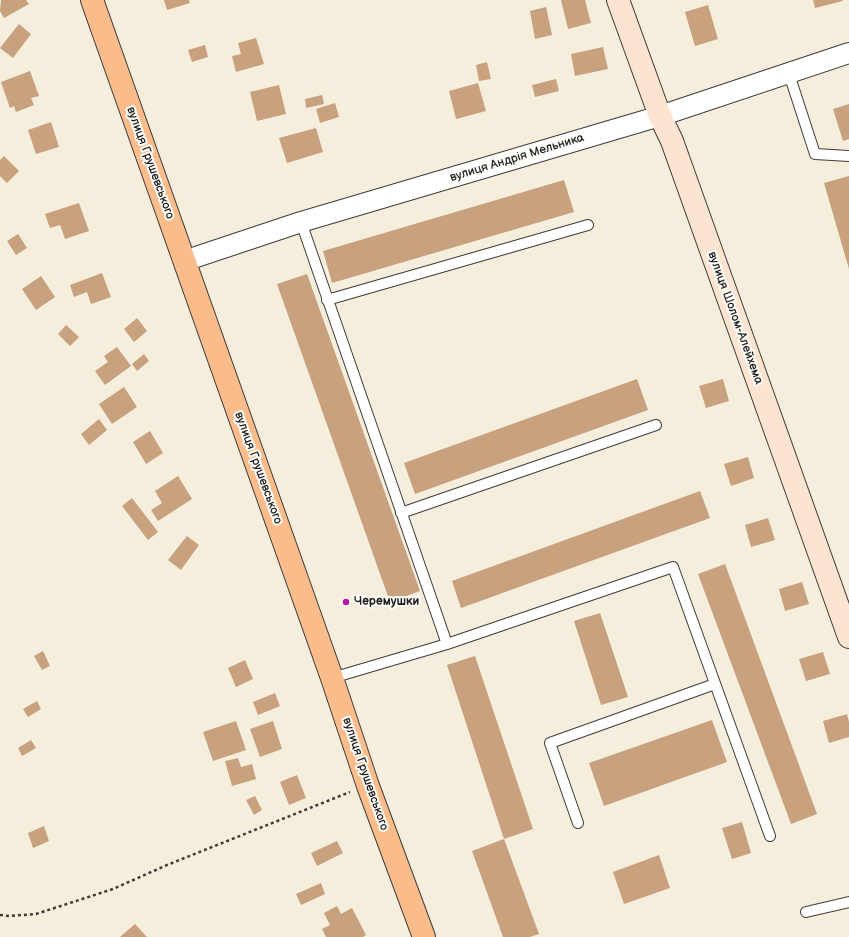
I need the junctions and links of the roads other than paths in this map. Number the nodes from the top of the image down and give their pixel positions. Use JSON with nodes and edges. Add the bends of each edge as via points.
{"nodes":[{"id":1,"x":92,"y":0,"type":"edge"},
{"id":2,"x":618,"y":0,"type":"edge"},
{"id":3,"x":849,"y":53,"type":"edge"},
{"id":4,"x":789,"y":74,"type":"junction"},
{"id":5,"x":660,"y":116,"type":"junction"},
{"id":6,"x":849,"y":156,"type":"edge"},
{"id":7,"x":301,"y":222,"type":"junction"},
{"id":8,"x":588,"y":225,"type":"dead end"},
{"id":9,"x":184,"y":260,"type":"junction"},
{"id":10,"x":327,"y":300,"type":"junction"},
{"id":11,"x":656,"y":425,"type":"dead end"},
{"id":12,"x":401,"y":513,"type":"junction"},
{"id":13,"x":849,"y":637,"type":"edge"},
{"id":14,"x":447,"y":644,"type":"junction"},
{"id":15,"x":332,"y":678,"type":"junction"},
{"id":16,"x":715,"y":684,"type":"junction"},
{"id":17,"x":578,"y":823,"type":"dead end"},
{"id":18,"x":770,"y":836,"type":"dead end"},
{"id":19,"x":849,"y":902,"type":"edge"},
{"id":20,"x":806,"y":912,"type":"dead end"},
{"id":21,"x":424,"y":937,"type":"edge"}],
"edges":[{"from":1,"to":9,"type":"highway","name":"вулиця Грушевського"},
{"from":2,"to":5,"type":"street","name":"вулиця Шолом-Алейхема"},
{"from":3,"to":4,"type":"street","name":"вулиця Андрія Мельника"},
{"from":4,"to":5,"type":"street","name":"вулиця Андрія Мельника"},
{"from":4,"to":6,"type":"lane","via":[[815,154]]},
{"from":5,"to":7,"type":"street","name":"вулиця Андрія Мельника"},
{"from":5,"to":13,"type":"street","name":"вулиця Шолом-Алейхема","via":[[672,141]]},
{"from":7,"to":9,"type":"street","name":"вулиця Андрія Мельника"},
{"from":7,"to":10,"type":"lane"},
{"from":8,"to":10,"type":"lane"},
{"from":9,"to":15,"type":"highway","name":"вулиця Грушевського"},
{"from":10,"to":12,"type":"lane"},
{"from":11,"to":12,"type":"lane"},
{"from":12,"to":14,"type":"lane"},
{"from":14,"to":15,"type":"lane"},
{"from":14,"to":16,"type":"lane","via":[[674,567]]},
{"from":15,"to":21,"type":"highway","name":"вулиця Грушевського","via":[[368,786]]},
{"from":16,"to":17,"type":"lane","via":[[550,743]]},
{"from":16,"to":18,"type":"lane"},
{"from":19,"to":20,"type":"lane"}]}
